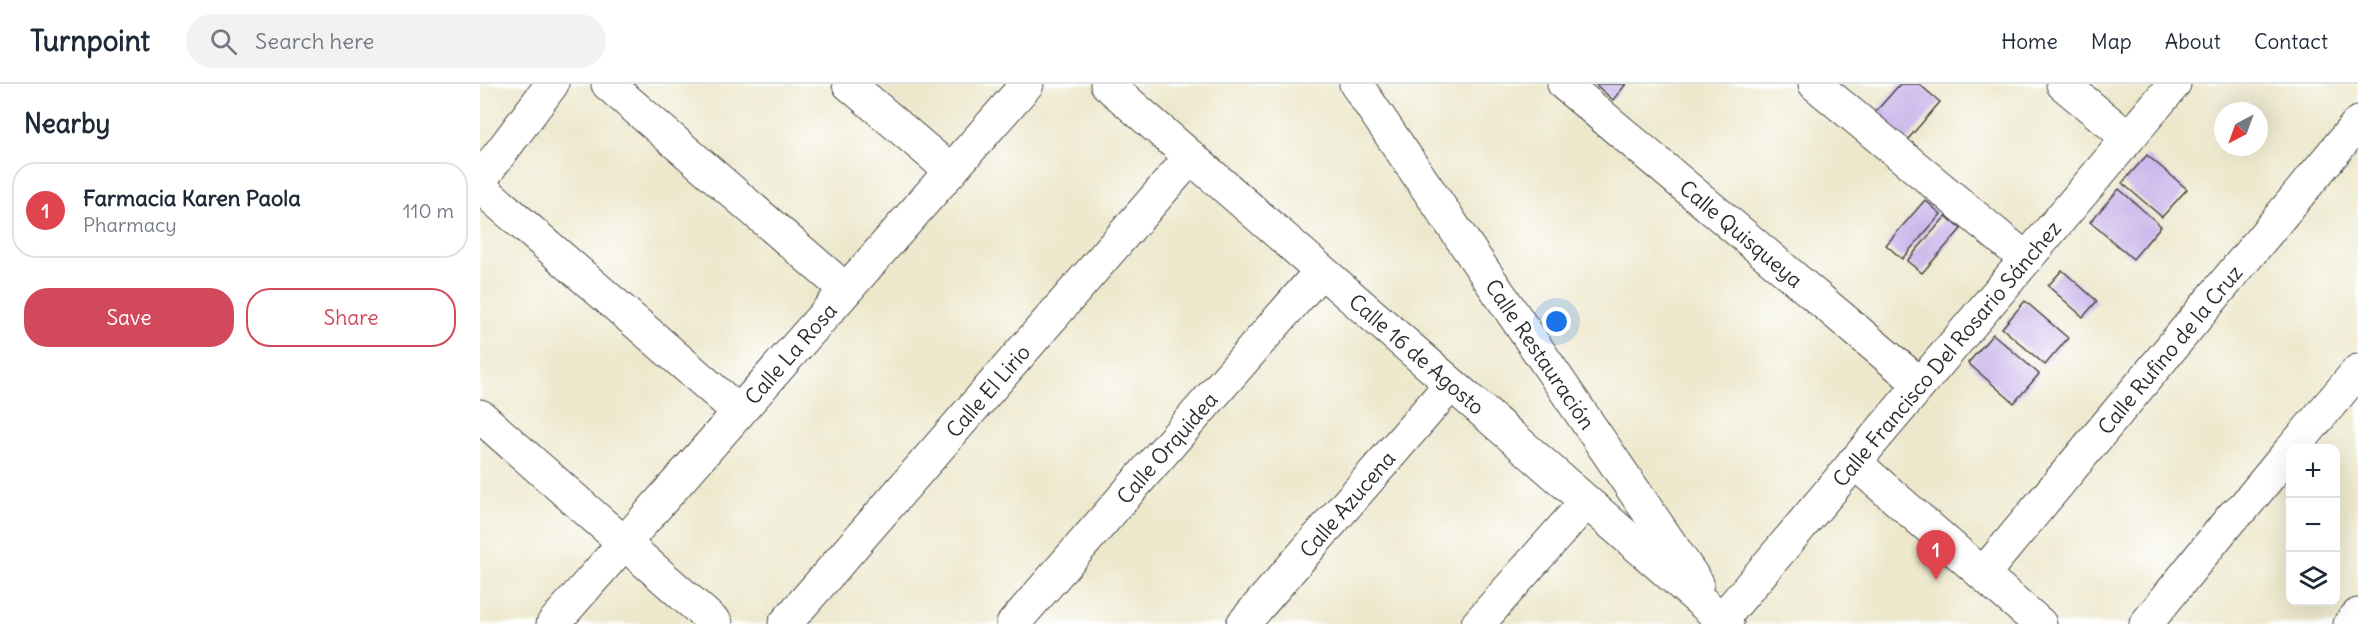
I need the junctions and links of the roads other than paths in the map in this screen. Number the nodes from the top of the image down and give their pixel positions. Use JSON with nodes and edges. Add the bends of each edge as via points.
{"nodes":[{"id":1,"x":552,"y":84,"type":"edge"},
{"id":2,"x":608,"y":84,"type":"edge"},
{"id":3,"x":849,"y":84,"type":"edge"},
{"id":4,"x":1027,"y":84,"type":"edge"},
{"id":5,"x":1107,"y":84,"type":"edge"},
{"id":6,"x":1356,"y":84,"type":"edge"},
{"id":7,"x":1564,"y":84,"type":"edge"},
{"id":8,"x":1815,"y":84,"type":"edge"},
{"id":9,"x":2063,"y":84,"type":"edge"},
{"id":10,"x":2174,"y":84,"type":"edge"},
{"id":11,"x":2358,"y":123,"type":"edge"},
{"id":12,"x":2128,"y":138,"type":"junction"},
{"id":13,"x":1191,"y":157,"type":"junction"},
{"id":14,"x":951,"y":171,"type":"junction"},
{"id":15,"x":483,"y":174,"type":"edge"},
{"id":16,"x":2026,"y":259,"type":"junction"},
{"id":17,"x":1321,"y":271,"type":"junction"},
{"id":18,"x":846,"y":291,"type":"junction"},
{"id":19,"x":2358,"y":371,"type":"edge"},
{"id":20,"x":1451,"y":384,"type":"junction"},
{"id":21,"x":1920,"y":384,"type":"junction"},
{"id":22,"x":739,"y":412,"type":"junction"},
{"id":23,"x":482,"y":423,"type":"edge"},
{"id":24,"x":2297,"y":444,"type":"edge"},
{"id":25,"x":2286,"y":457,"type":"edge"},
{"id":26,"x":1854,"y":462,"type":"junction"},
{"id":27,"x":1586,"y":502,"type":"junction"},
{"id":28,"x":624,"y":543,"type":"junction"},
{"id":29,"x":1983,"y":574,"type":"junction"},
{"id":30,"x":2358,"y":615,"type":"edge"},
{"id":31,"x":1723,"y":623,"type":"edge"},
{"id":32,"x":553,"y":624,"type":"edge"},
{"id":33,"x":717,"y":624,"type":"edge"},
{"id":34,"x":785,"y":624,"type":"edge"},
{"id":35,"x":1012,"y":624,"type":"edge"},
{"id":36,"x":1243,"y":624,"type":"edge"},
{"id":37,"x":1479,"y":624,"type":"edge"},
{"id":38,"x":2040,"y":624,"type":"edge"},
{"id":39,"x":2146,"y":624,"type":"edge"},
{"id":40,"x":2350,"y":624,"type":"edge"}],
"edges":[{"from":1,"to":15,"type":"street"},
{"from":2,"to":18,"type":"street"},
{"from":3,"to":14,"type":"street"},
{"from":4,"to":14,"type":"street","name":"Calle La Rosa"},
{"from":5,"to":13,"type":"street","name":"Calle 16 de Agosto"},
{"from":6,"to":31,"type":"street","name":"Calle Restauración"},
{"from":7,"to":21,"type":"street","name":"Calle Quisqueya"},
{"from":8,"to":16,"type":"street"},
{"from":9,"to":12,"type":"street"},
{"from":10,"to":12,"type":"street","name":"Calle Francisco Del Rosario Sánchez"},
{"from":11,"to":29,"type":"street","name":"Calle Rufino de la Cruz"},
{"from":12,"to":16,"type":"street","name":"Calle Francisco Del Rosario Sánchez"},
{"from":13,"to":17,"type":"street","name":"Calle 16 de Agosto"},
{"from":13,"to":34,"type":"street","name":"Calle El Lirio"},
{"from":14,"to":18,"type":"street","name":"Calle La Rosa"},
{"from":15,"to":22,"type":"street"},
{"from":16,"to":21,"type":"street","name":"Calle Francisco Del Rosario Sánchez"},
{"from":17,"to":20,"type":"street","name":"Calle 16 de Agosto"},
{"from":17,"to":35,"type":"street","name":"Calle Orquidea"},
{"from":18,"to":22,"type":"street","name":"Calle La Rosa"},
{"from":19,"to":24,"type":"street"},
{"from":20,"to":27,"type":"street","name":"Calle 16 de Agosto"},
{"from":20,"to":36,"type":"street","name":"Calle Azucena"},
{"from":21,"to":26,"type":"street","name":"Calle Francisco Del Rosario Sánchez"},
{"from":22,"to":28,"type":"street","name":"Calle La Rosa"},
{"from":23,"to":28,"type":"street"},
{"from":25,"to":39,"type":"street"},
{"from":26,"to":29,"type":"street"},
{"from":26,"to":31,"type":"street","name":"Calle Francisco Del Rosario Sánchez"},
{"from":27,"to":31,"type":"street","name":"Calle 16 de Agosto"},
{"from":27,"to":37,"type":"street"},
{"from":28,"to":32,"type":"street","name":"Calle La Rosa"},
{"from":28,"to":33,"type":"street"},
{"from":29,"to":38,"type":"street"},
{"from":30,"to":40,"type":"street"}]}
